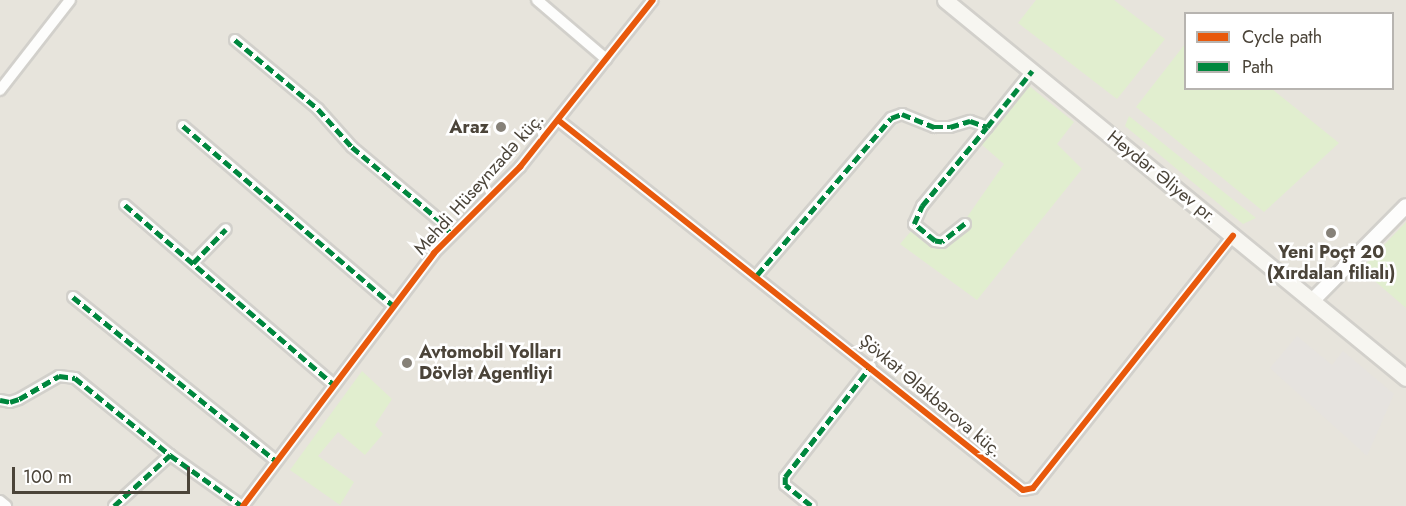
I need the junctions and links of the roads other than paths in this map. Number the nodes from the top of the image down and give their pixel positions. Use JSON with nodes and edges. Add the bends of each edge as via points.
{"nodes":[{"id":1,"x":70,"y":0,"type":"edge"},
{"id":2,"x":537,"y":0,"type":"edge"},
{"id":3,"x":654,"y":0,"type":"edge"},
{"id":4,"x":945,"y":0,"type":"edge"},
{"id":5,"x":235,"y":40,"type":"dead end"},
{"id":6,"x":606,"y":59,"type":"junction"},
{"id":7,"x":1032,"y":71,"type":"junction"},
{"id":8,"x":0,"y":90,"type":"edge"},
{"id":9,"x":558,"y":120,"type":"junction"},
{"id":10,"x":183,"y":126,"type":"dead end"},
{"id":11,"x":987,"y":128,"type":"junction"},
{"id":12,"x":125,"y":205,"type":"dead end"},
{"id":13,"x":1406,"y":206,"type":"edge"},
{"id":14,"x":965,"y":224,"type":"dead end"},
{"id":15,"x":226,"y":229,"type":"dead end"},
{"id":16,"x":451,"y":234,"type":"junction"},
{"id":17,"x":1233,"y":236,"type":"junction"},
{"id":18,"x":193,"y":263,"type":"junction"},
{"id":19,"x":757,"y":275,"type":"junction"},
{"id":20,"x":73,"y":297,"type":"dead end"},
{"id":21,"x":1313,"y":300,"type":"junction"},
{"id":22,"x":394,"y":306,"type":"junction"},
{"id":23,"x":871,"y":366,"type":"junction"},
{"id":24,"x":1406,"y":378,"type":"edge"},
{"id":25,"x":334,"y":385,"type":"junction"},
{"id":26,"x":0,"y":399,"type":"edge"},
{"id":27,"x":170,"y":455,"type":"junction"},
{"id":28,"x":276,"y":461,"type":"junction"},
{"id":29,"x":0,"y":501,"type":"edge"},
{"id":30,"x":6,"y":506,"type":"edge"},
{"id":31,"x":114,"y":506,"type":"edge"},
{"id":32,"x":242,"y":506,"type":"edge"},
{"id":33,"x":811,"y":506,"type":"edge"}],
"edges":[{"from":1,"to":8,"type":"street"},
{"from":2,"to":6,"type":"street"},
{"from":3,"to":6,"type":"street","name":"Mehdi Hüseynzadə küç."},
{"from":4,"to":7,"type":"main road","name":"Heydər Əliyev pr."},
{"from":5,"to":16,"type":"street","via":[[318,109],[352,147],[438,218]]},
{"from":6,"to":9,"type":"street","name":"Mehdi Hüseynzadə küç."},
{"from":7,"to":11,"type":"street"},
{"from":7,"to":17,"type":"main road","name":"Heydər Əliyev pr."},
{"from":9,"to":16,"type":"street","name":"Mehdi Hüseynzadə küç.","via":[[520,166]]},
{"from":9,"to":19,"type":"street","name":"Şövkət Ələkbərova küç."},
{"from":10,"to":22,"type":"street"},
{"from":11,"to":14,"type":"street","via":[[922,206],[914,224],[935,242],[942,242]]},
{"from":11,"to":19,"type":"street","via":[[970,120],[950,128],[934,127],[902,114],[891,118]]},
{"from":12,"to":18,"type":"street"},
{"from":13,"to":21,"type":"street"},
{"from":15,"to":18,"type":"street"},
{"from":16,"to":22,"type":"street","name":"Mehdi Hüseynzadə küç."},
{"from":17,"to":21,"type":"main road","name":"Heydər Əliyev pr."},
{"from":17,"to":23,"type":"street","name":"Şövkət Ələkbərova küç.","via":[[1029,490],[1018,489]]},
{"from":18,"to":25,"type":"street"},
{"from":19,"to":23,"type":"street","name":"Şövkət Ələkbərova küç."},
{"from":20,"to":28,"type":"street"},
{"from":21,"to":24,"type":"main road","name":"Heydər Əliyev pr."},
{"from":22,"to":25,"type":"street","name":"Mehdi Hüseynzadə küç."},
{"from":23,"to":33,"type":"street","via":[[785,477],[785,485]]},
{"from":25,"to":28,"type":"street","name":"Mehdi Hüseynzadə küç."},
{"from":26,"to":27,"type":"street","via":[[18,399],[59,376],[75,378]]},
{"from":27,"to":31,"type":"street"},
{"from":27,"to":32,"type":"street"},
{"from":28,"to":32,"type":"street","name":"Mehdi Hüseynzadə küç."},
{"from":29,"to":30,"type":"street"}]}
